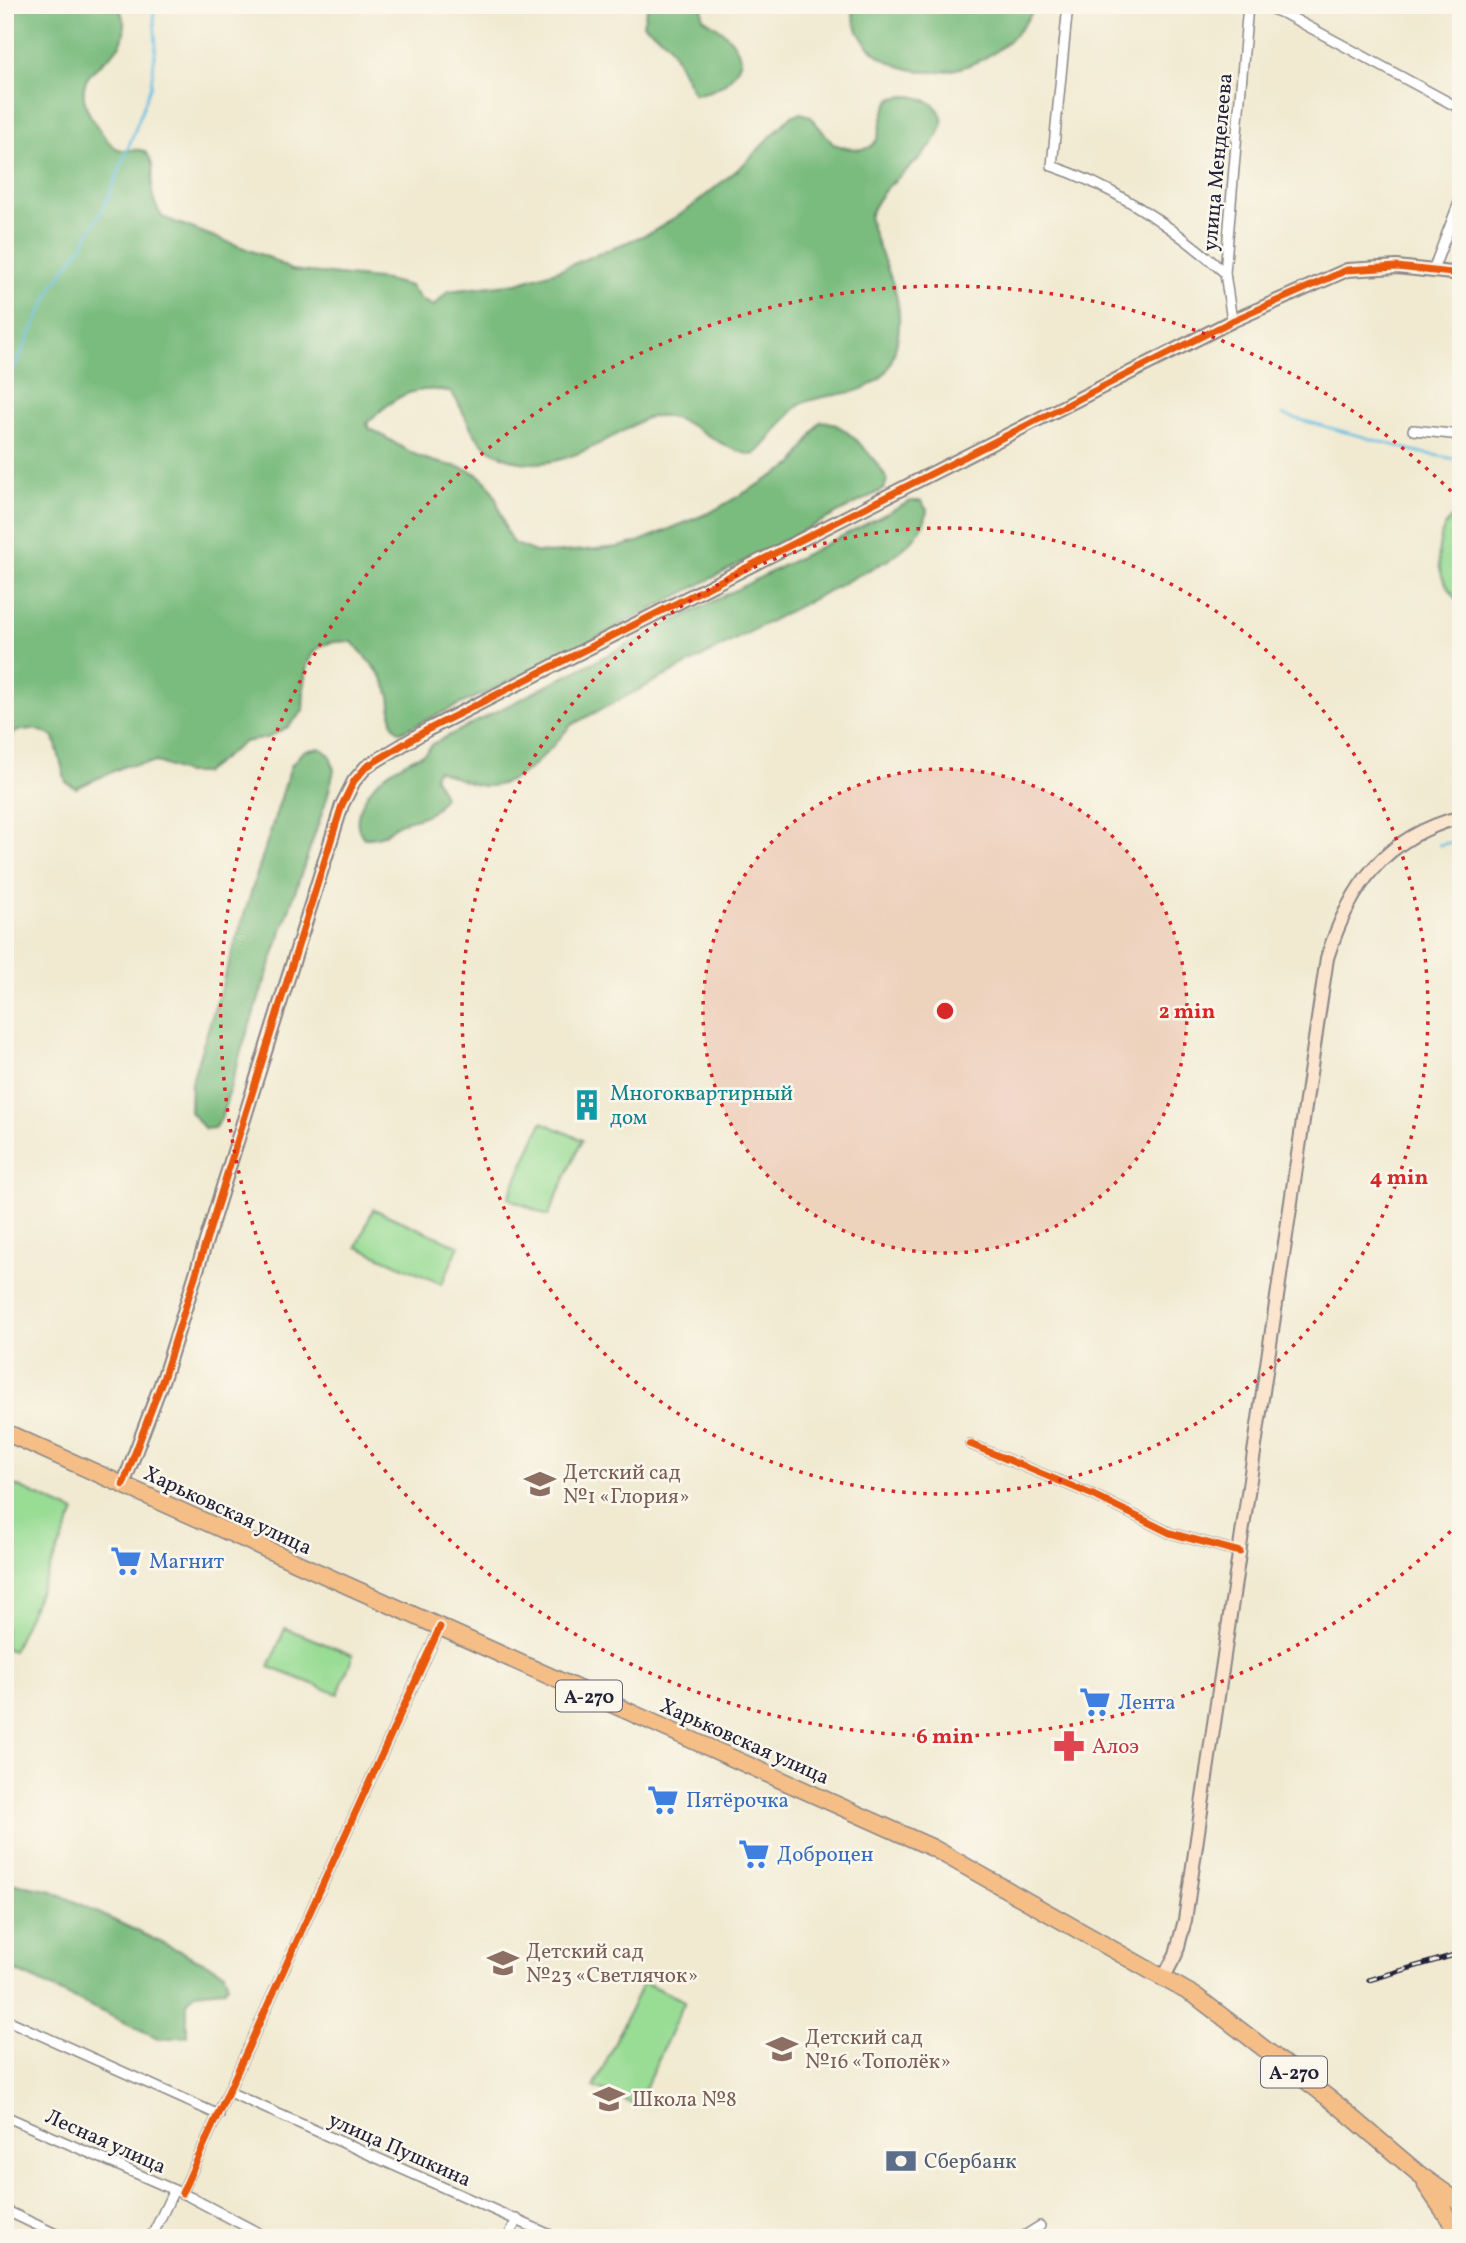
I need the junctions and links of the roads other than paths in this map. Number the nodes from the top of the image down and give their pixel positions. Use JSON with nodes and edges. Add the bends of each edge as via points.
{"nodes":[{"id":1,"x":1068,"y":5,"type":"edge"},
{"id":2,"x":1248,"y":5,"type":"edge"},
{"id":3,"x":1261,"y":5,"type":"edge"},
{"id":4,"x":1287,"y":10,"type":"edge"},
{"id":5,"x":1461,"y":109,"type":"edge"},
{"id":6,"x":1461,"y":197,"type":"edge"},
{"id":7,"x":1433,"y":270,"type":"junction"},
{"id":8,"x":1225,"y":273,"type":"junction"},
{"id":9,"x":1461,"y":274,"type":"edge"},
{"id":10,"x":1232,"y":321,"type":"junction"},
{"id":11,"x":1413,"y":430,"type":"dead end"},
{"id":12,"x":1461,"y":435,"type":"edge"},
{"id":13,"x":1461,"y":817,"type":"edge"},
{"id":14,"x":5,"y":1432,"type":"edge"},
{"id":15,"x":970,"y":1444,"type":"dead end"},
{"id":16,"x":123,"y":1485,"type":"junction"},
{"id":17,"x":1240,"y":1552,"type":"junction"},
{"id":18,"x":440,"y":1627,"type":"junction"},
{"id":19,"x":1164,"y":1977,"type":"junction"},
{"id":20,"x":5,"y":2019,"type":"edge"},
{"id":21,"x":229,"y":2092,"type":"junction"},
{"id":22,"x":219,"y":2115,"type":"junction"},
{"id":23,"x":5,"y":2116,"type":"edge"},
{"id":24,"x":1419,"y":2174,"type":"junction"},
{"id":25,"x":178,"y":2192,"type":"junction"},
{"id":26,"x":1461,"y":2204,"type":"edge"},
{"id":27,"x":5,"y":2210,"type":"edge"},
{"id":28,"x":517,"y":2219,"type":"junction"},
{"id":29,"x":1040,"y":2226,"type":"dead end"},
{"id":30,"x":1461,"y":2236,"type":"edge"},
{"id":31,"x":64,"y":2238,"type":"edge"},
{"id":32,"x":151,"y":2238,"type":"edge"},
{"id":33,"x":268,"y":2238,"type":"edge"},
{"id":34,"x":508,"y":2238,"type":"edge"},
{"id":35,"x":557,"y":2238,"type":"edge"},
{"id":36,"x":1021,"y":2238,"type":"edge"}],
"edges":[{"from":1,"to":8,"type":"street","via":[[1052,166],[1123,197],[1170,227]]},
{"from":2,"to":8,"type":"street","name":"улица Менделеева"},
{"from":3,"to":4,"type":"street"},
{"from":4,"to":5,"type":"street"},
{"from":6,"to":7,"type":"street"},
{"from":7,"to":9,"type":"street"},
{"from":7,"to":10,"type":"street","via":[[1348,270]]},
{"from":8,"to":10,"type":"street","name":"улица Менделеева"},
{"from":10,"to":16,"type":"street","via":[[428,730],[359,774],[345,797],[316,881],[164,1376]]},
{"from":11,"to":12,"type":"street"},
{"from":13,"to":17,"type":"street","via":[[1424,830],[1382,857],[1349,899],[1327,958]]},
{"from":14,"to":16,"type":"highway","name":"Харьковская улица","number":"А-270"},
{"from":15,"to":17,"type":"street","via":[[1170,1533]]},
{"from":16,"to":18,"type":"highway","name":"Харьковская улица","number":"А-270"},
{"from":17,"to":19,"type":"street","via":[[1185,1920]]},
{"from":18,"to":19,"type":"highway","name":"Харьковская улица","number":"А-270","via":[[933,1848]]},
{"from":18,"to":21,"type":"street"},
{"from":19,"to":24,"type":"highway","name":"Харьковская улица","number":"А-270","via":[[1219,2012]]},
{"from":20,"to":22,"type":"street"},
{"from":21,"to":22,"type":"street"},
{"from":21,"to":28,"type":"street","name":"улица Пушкина"},
{"from":22,"to":25,"type":"street"},
{"from":23,"to":25,"type":"street","name":"Лесная улица"},
{"from":24,"to":26,"type":"highway","number":"А-270"},
{"from":24,"to":30,"type":"highway","number":"А-270"},
{"from":25,"to":32,"type":"street"},
{"from":25,"to":33,"type":"street","name":"Лесная улица"},
{"from":27,"to":31,"type":"street"},
{"from":28,"to":34,"type":"street"},
{"from":28,"to":35,"type":"street","name":"улица Пушкина"},
{"from":29,"to":36,"type":"street"}]}
